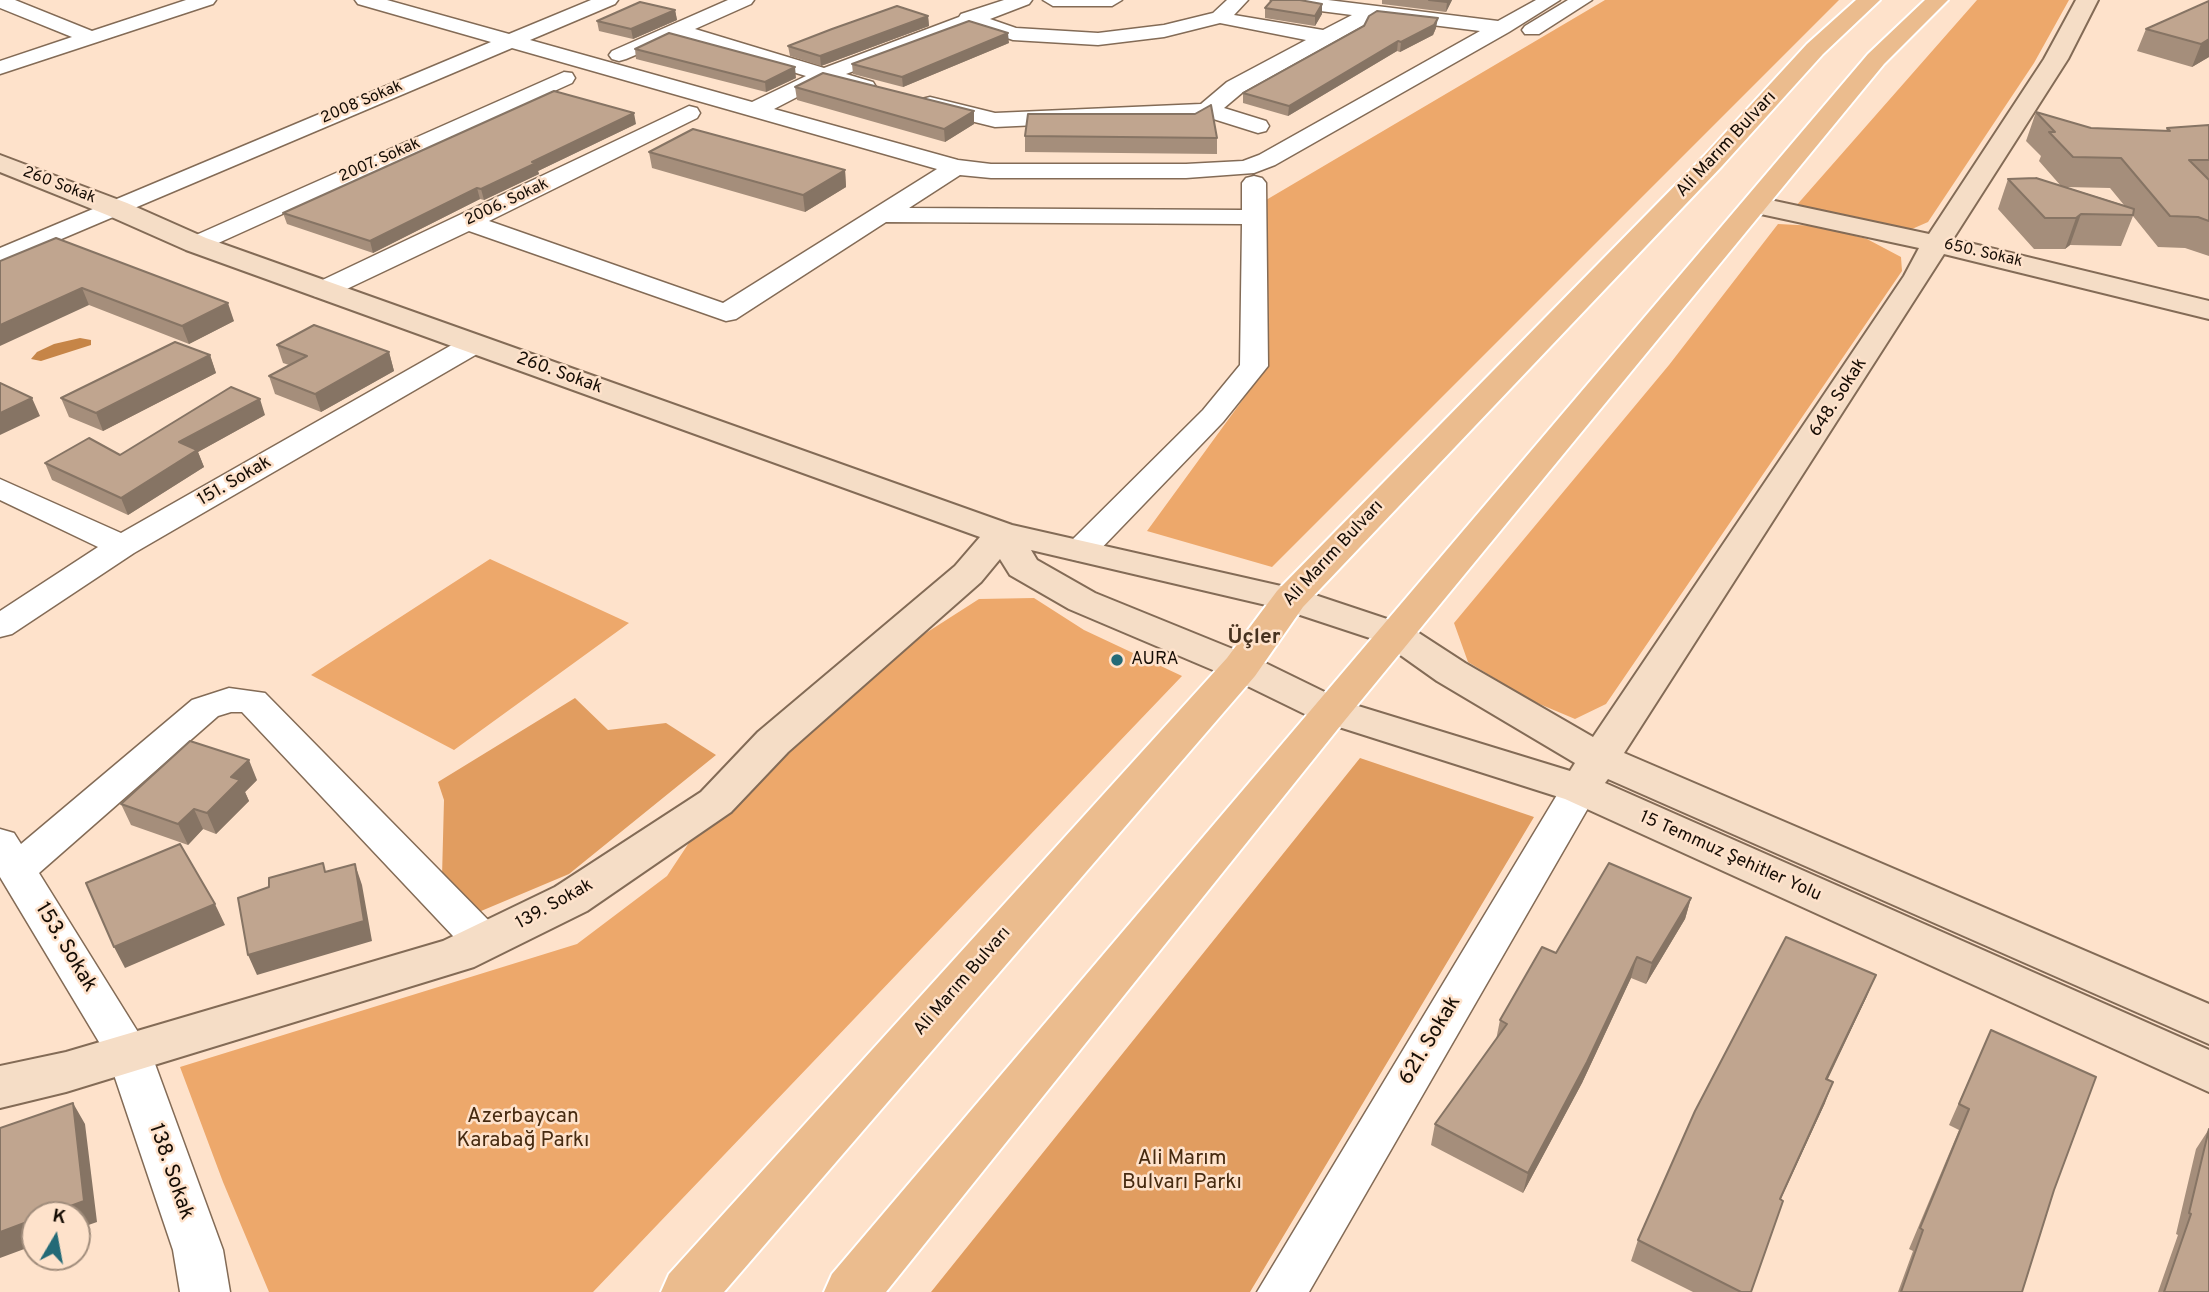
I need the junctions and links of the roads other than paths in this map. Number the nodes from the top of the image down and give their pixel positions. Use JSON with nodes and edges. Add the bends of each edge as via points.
{"nodes":[{"id":1,"x":206,"y":0,"type":"edge"},
{"id":2,"x":365,"y":0,"type":"edge"},
{"id":3,"x":608,"y":0,"type":"edge"},
{"id":4,"x":744,"y":0,"type":"edge"},
{"id":5,"x":1002,"y":0,"type":"edge"},
{"id":6,"x":1022,"y":0,"type":"edge"},
{"id":7,"x":1053,"y":0,"type":"edge"},
{"id":8,"x":1112,"y":0,"type":"edge"},
{"id":9,"x":1238,"y":0,"type":"edge"},
{"id":10,"x":1281,"y":0,"type":"edge"},
{"id":11,"x":1582,"y":0,"type":"edge"},
{"id":12,"x":1869,"y":0,"type":"edge"},
{"id":13,"x":1937,"y":0,"type":"edge"},
{"id":14,"x":2087,"y":0,"type":"edge"},
{"id":15,"x":0,"y":1,"type":"edge"},
{"id":16,"x":1510,"y":3,"type":"dead end"},
{"id":17,"x":694,"y":4,"type":"dead end"},
{"id":18,"x":1542,"y":4,"type":"edge"},
{"id":19,"x":720,"y":10,"type":"junction"},
{"id":20,"x":1372,"y":12,"type":"junction"},
{"id":21,"x":1220,"y":17,"type":"junction"},
{"id":22,"x":969,"y":18,"type":"junction"},
{"id":23,"x":1502,"y":28,"type":"junction"},
{"id":24,"x":677,"y":30,"type":"junction"},
{"id":25,"x":1326,"y":37,"type":"junction"},
{"id":26,"x":92,"y":38,"type":"junction"},
{"id":27,"x":509,"y":41,"type":"junction"},
{"id":28,"x":477,"y":54,"type":"junction"},
{"id":29,"x":620,"y":55,"type":"dead end"},
{"id":30,"x":0,"y":68,"type":"edge"},
{"id":31,"x":822,"y":76,"type":"junction"},
{"id":32,"x":564,"y":78,"type":"junction"},
{"id":33,"x":887,"y":93,"type":"edge"},
{"id":34,"x":913,"y":100,"type":"edge"},
{"id":35,"x":754,"y":110,"type":"junction"},
{"id":36,"x":1208,"y":110,"type":"junction"},
{"id":37,"x":689,"y":113,"type":"junction"},
{"id":38,"x":1258,"y":126,"type":"dead end"},
{"id":39,"x":0,"y":163,"type":"edge"},
{"id":40,"x":947,"y":173,"type":"junction"},
{"id":41,"x":1254,"y":183,"type":"junction"},
{"id":42,"x":1756,"y":205,"type":"junction"},
{"id":43,"x":117,"y":209,"type":"junction"},
{"id":44,"x":881,"y":215,"type":"junction"},
{"id":45,"x":1254,"y":217,"type":"junction"},
{"id":46,"x":467,"y":222,"type":"junction"},
{"id":47,"x":196,"y":244,"type":"junction"},
{"id":48,"x":1933,"y":249,"type":"junction"},
{"id":49,"x":0,"y":257,"type":"edge"},
{"id":50,"x":323,"y":290,"type":"junction"},
{"id":51,"x":2209,"y":310,"type":"edge"},
{"id":52,"x":2209,"y":329,"type":"edge"},
{"id":53,"x":474,"y":344,"type":"junction"},
{"id":54,"x":0,"y":488,"type":"edge"},
{"id":55,"x":1002,"y":533,"type":"junction"},
{"id":56,"x":122,"y":546,"type":"junction"},
{"id":57,"x":1080,"y":551,"type":"junction"},
{"id":58,"x":1290,"y":599,"type":"junction"},
{"id":59,"x":0,"y":626,"type":"edge"},
{"id":60,"x":1395,"y":634,"type":"junction"},
{"id":61,"x":1241,"y":667,"type":"junction"},
{"id":62,"x":1331,"y":711,"type":"junction"},
{"id":63,"x":1590,"y":774,"type":"junction"},
{"id":64,"x":9,"y":856,"type":"edge"},
{"id":65,"x":484,"y":942,"type":"junction"},
{"id":66,"x":2209,"y":1025,"type":"edge"},
{"id":67,"x":129,"y":1053,"type":"junction"},
{"id":68,"x":2209,"y":1072,"type":"edge"},
{"id":69,"x":0,"y":1087,"type":"edge"},
{"id":70,"x":205,"y":1292,"type":"edge"},
{"id":71,"x":689,"y":1292,"type":"edge"},
{"id":72,"x":852,"y":1292,"type":"edge"},
{"id":73,"x":1282,"y":1292,"type":"edge"}],
"edges":[{"from":1,"to":26,"type":"street"},
{"from":2,"to":27,"type":"street"},
{"from":3,"to":27,"type":"street","name":"2008 Sokak"},
{"from":4,"to":19,"type":"street"},
{"from":5,"to":22,"type":"street"},
{"from":6,"to":22,"type":"street"},
{"from":7,"to":8,"type":"street"},
{"from":9,"to":21,"type":"street"},
{"from":10,"to":20,"type":"street"},
{"from":11,"to":41,"type":"street","via":[[1286,174]]},
{"from":12,"to":58,"type":"main road","name":"Ali Marım Bulvarı","via":[[1815,49]]},
{"from":13,"to":42,"type":"main road","via":[[1876,59]]},
{"from":14,"to":48,"type":"street","name":"648. Sokak","via":[[2056,59]]},
{"from":15,"to":26,"type":"street"},
{"from":16,"to":18,"type":"street"},
{"from":17,"to":19,"type":"street"},
{"from":18,"to":23,"type":"street"},
{"from":19,"to":24,"type":"street"},
{"from":20,"to":23,"type":"street"},
{"from":20,"to":25,"type":"street"},
{"from":21,"to":22,"type":"street","via":[[1164,31],[1098,39],[1013,34]]},
{"from":21,"to":25,"type":"street"},
{"from":22,"to":31,"type":"street"},
{"from":23,"to":40,"type":"street","via":[[1246,168]]},
{"from":24,"to":29,"type":"street"},
{"from":24,"to":31,"type":"street"},
{"from":25,"to":36,"type":"street","via":[[1235,87]]},
{"from":26,"to":30,"type":"street"},
{"from":27,"to":28,"type":"street","name":"2008 Sokak"},
{"from":27,"to":35,"type":"street"},
{"from":28,"to":32,"type":"street"},
{"from":28,"to":43,"type":"street","name":"2008 Sokak"},
{"from":31,"to":33,"type":"street"},
{"from":31,"to":35,"type":"street"},
{"from":32,"to":37,"type":"street"},
{"from":32,"to":47,"type":"street","name":"2007. Sokak"},
{"from":34,"to":36,"type":"street","via":[[995,120]]},
{"from":35,"to":40,"type":"street"},
{"from":36,"to":38,"type":"street"},
{"from":37,"to":40,"type":"street"},
{"from":37,"to":46,"type":"street","name":"2006. Sokak"},
{"from":39,"to":43,"type":"street","name":"260 Sokak"},
{"from":40,"to":41,"type":"street","via":[[990,184]]},
{"from":40,"to":44,"type":"street"},
{"from":41,"to":45,"type":"street"},
{"from":42,"to":48,"type":"street","name":"650. Sokak"},
{"from":42,"to":60,"type":"main road"},
{"from":43,"to":47,"type":"street","name":"260. Sokak"},
{"from":43,"to":49,"type":"street","name":"2008 Sokak"},
{"from":44,"to":45,"type":"street"},
{"from":44,"to":46,"type":"street","via":[[726,313]]},
{"from":45,"to":57,"type":"street","via":[[1254,366],[1213,416]]},
{"from":46,"to":50,"type":"street","name":"2006. Sokak"},
{"from":47,"to":50,"type":"street","name":"260. Sokak"},
{"from":48,"to":51,"type":"street","name":"650. Sokak"},
{"from":48,"to":52,"type":"street"},
{"from":48,"to":63,"type":"street","name":"648. Sokak"},
{"from":50,"to":53,"type":"street","name":"260. Sokak"},
{"from":53,"to":55,"type":"street","name":"260. Sokak"},
{"from":53,"to":56,"type":"street","name":"151. Sokak"},
{"from":54,"to":56,"type":"street"},
{"from":55,"to":57,"type":"street","name":"260. Sokak"},
{"from":55,"to":61,"type":"street","name":"15 Temmuz Şehitler Yolu","via":[[1023,568],[1082,601]]},
{"from":55,"to":65,"type":"street","name":"139. Sokak","via":[[968,574],[773,742],[716,802],[571,899]]},
{"from":56,"to":59,"type":"street","name":"151. Sokak"},
{"from":57,"to":58,"type":"street","name":"15 Temmuz Şehitler Yolu"},
{"from":58,"to":60,"type":"street","name":"15 Temmuz Şehitler Yolu"},
{"from":58,"to":61,"type":"main road","name":"Ali Marım Bulvarı"},
{"from":60,"to":62,"type":"main road"},
{"from":60,"to":63,"type":"street","name":"15 Temmuz Şehitler Yolu"},
{"from":61,"to":62,"type":"street","name":"15 Temmuz Şehitler Yolu"},
{"from":61,"to":71,"type":"main road","name":"Ali Marım Bulvarı"},
{"from":62,"to":63,"type":"street","name":"15 Temmuz Şehitler Yolu"},
{"from":62,"to":72,"type":"main road"},
{"from":63,"to":66,"type":"street","name":"15 Temmuz Şehitler Yolu"},
{"from":63,"to":68,"type":"street","name":"15 Temmuz Şehitler Yolu"},
{"from":63,"to":73,"type":"street","name":"621. Sokak"},
{"from":64,"to":65,"type":"street","via":[[205,708],[229,700],[252,701]]},
{"from":64,"to":67,"type":"street","name":"153. Sokak"},
{"from":65,"to":67,"type":"street","name":"139. Sokak","via":[[458,954]]},
{"from":67,"to":69,"type":"street","name":"139. Sokak"},
{"from":67,"to":70,"type":"street","name":"138. Sokak","via":[[198,1250]]}]}
